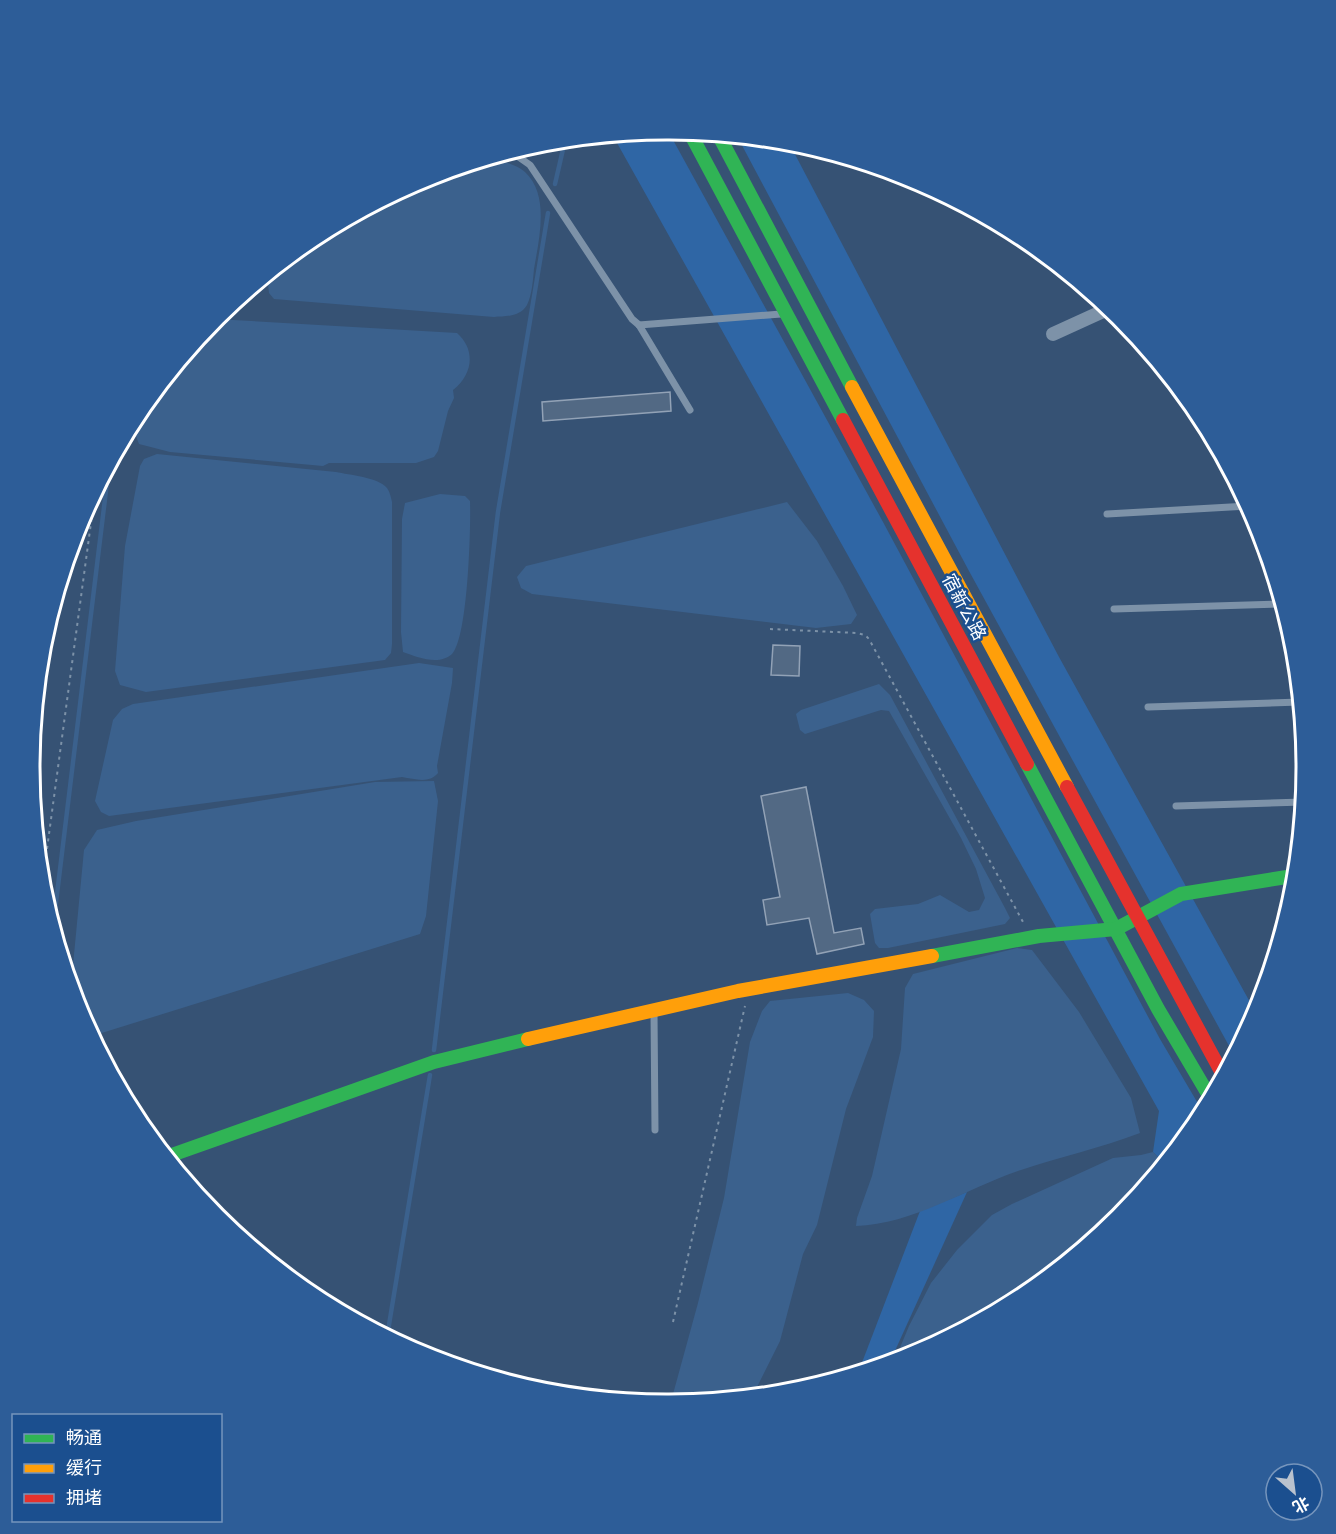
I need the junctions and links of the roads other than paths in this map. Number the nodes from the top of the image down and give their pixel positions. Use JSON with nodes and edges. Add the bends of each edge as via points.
{"nodes":[{"id":1,"x":694,"y":141,"type":"edge"},
{"id":2,"x":722,"y":142,"type":"edge"},
{"id":3,"x":520,"y":158,"type":"edge"},
{"id":4,"x":1101,"y":312,"type":"edge"},
{"id":5,"x":786,"y":313,"type":"junction"},
{"id":6,"x":639,"y":325,"type":"junction"},
{"id":7,"x":1053,"y":334,"type":"dead end"},
{"id":8,"x":690,"y":410,"type":"dead end"},
{"id":9,"x":1239,"y":507,"type":"edge"},
{"id":10,"x":1107,"y":514,"type":"dead end"},
{"id":11,"x":1274,"y":604,"type":"edge"},
{"id":12,"x":1113,"y":609,"type":"dead end"},
{"id":13,"x":1292,"y":702,"type":"edge"},
{"id":14,"x":1148,"y":707,"type":"dead end"},
{"id":15,"x":1294,"y":802,"type":"edge"},
{"id":16,"x":1176,"y":806,"type":"dead end"},
{"id":17,"x":1285,"y":877,"type":"edge"},
{"id":18,"x":1137,"y":917,"type":"junction"},
{"id":19,"x":1116,"y":929,"type":"junction"},
{"id":20,"x":654,"y":1009,"type":"junction"},
{"id":21,"x":1219,"y":1067,"type":"edge"},
{"id":22,"x":1206,"y":1090,"type":"edge"},
{"id":23,"x":655,"y":1130,"type":"dead end"},
{"id":24,"x":174,"y":1154,"type":"edge"}],
"edges":[{"from":1,"to":5,"type":"main road","name":"宿新公路"},
{"from":2,"to":18,"type":"main road","name":"宿新公路"},
{"from":3,"to":6,"type":"lane","via":[[530,165]]},
{"from":4,"to":7,"type":"street"},
{"from":5,"to":6,"type":"lane"},
{"from":5,"to":19,"type":"main road","name":"宿新公路"},
{"from":6,"to":8,"type":"lane"},
{"from":9,"to":10,"type":"lane"},
{"from":11,"to":12,"type":"lane"},
{"from":13,"to":14,"type":"lane"},
{"from":15,"to":16,"type":"lane"},
{"from":17,"to":18,"type":"main road","via":[[1180,894]]},
{"from":18,"to":19,"type":"main road"},
{"from":18,"to":21,"type":"main road","name":"宿新公路"},
{"from":19,"to":20,"type":"main road","via":[[1032,938]]},
{"from":19,"to":22,"type":"main road","name":"宿新公路"},
{"from":20,"to":23,"type":"lane"},
{"from":20,"to":24,"type":"main road","via":[[434,1062]]}]}
